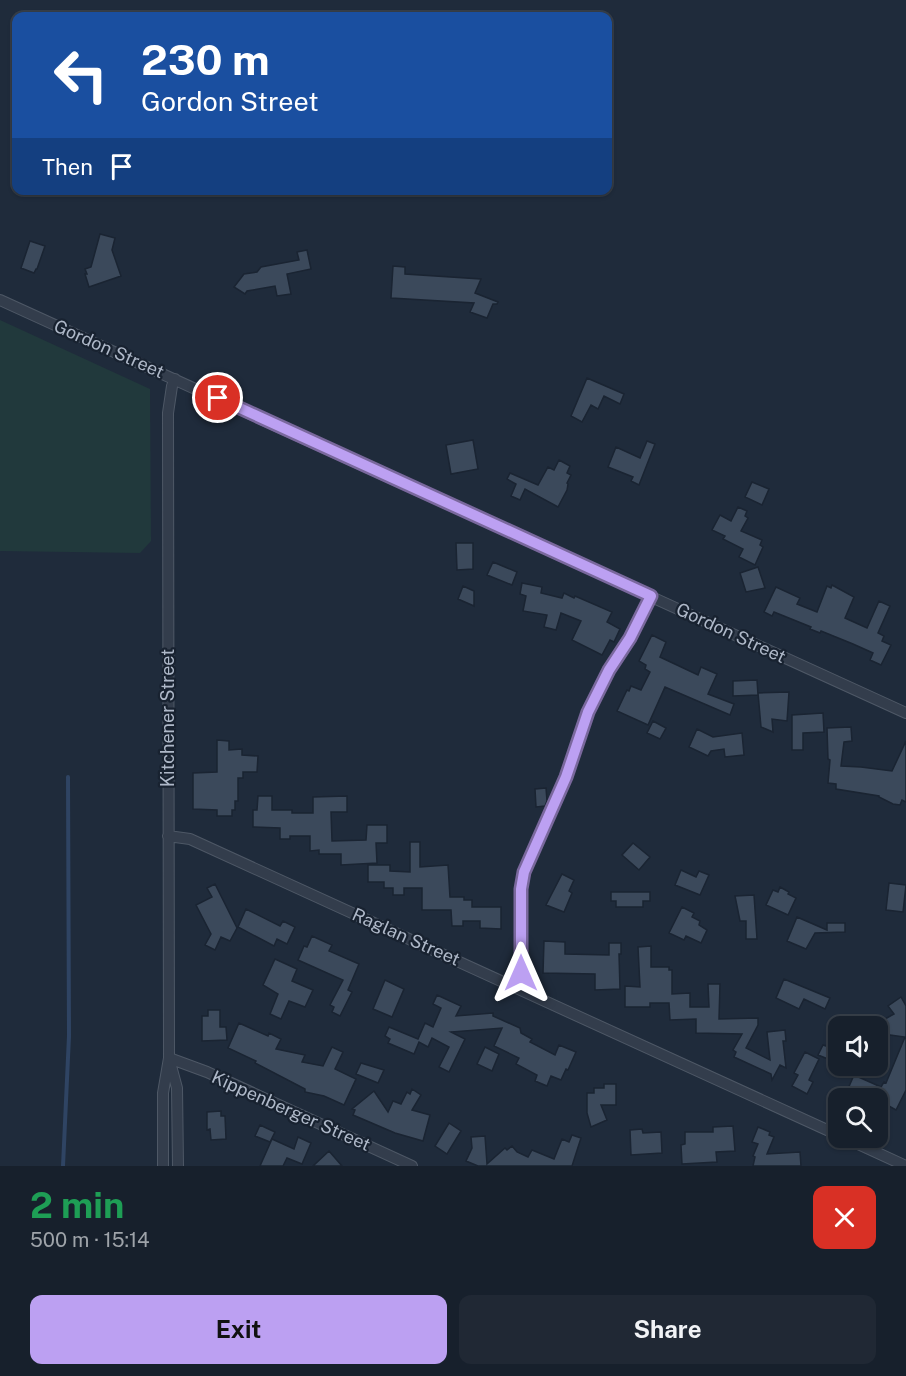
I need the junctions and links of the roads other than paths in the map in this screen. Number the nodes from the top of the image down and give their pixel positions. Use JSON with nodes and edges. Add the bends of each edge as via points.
{"nodes":[{"id":1,"x":0,"y":300,"type":"edge"},
{"id":2,"x":175,"y":378,"type":"junction"},
{"id":3,"x":651,"y":596,"type":"junction"},
{"id":4,"x":906,"y":713,"type":"edge"},
{"id":5,"x":168,"y":836,"type":"junction"},
{"id":6,"x":521,"y":990,"type":"junction"},
{"id":7,"x":169,"y":1058,"type":"junction"},
{"id":8,"x":828,"y":1130,"type":"edge"},
{"id":9,"x":867,"y":1148,"type":"edge"},
{"id":10,"x":163,"y":1166,"type":"edge"},
{"id":11,"x":178,"y":1166,"type":"edge"},
{"id":12,"x":412,"y":1166,"type":"edge"},
{"id":13,"x":906,"y":1166,"type":"edge"}],
"edges":[{"from":1,"to":2,"type":"street","name":"Gordon Street"},
{"from":2,"to":3,"type":"street","name":"Gordon Street"},
{"from":2,"to":5,"type":"street","name":"Kitchener Street","via":[[168,413]]},
{"from":3,"to":4,"type":"street","name":"Gordon Street"},
{"from":3,"to":6,"type":"street","via":[[588,712],[566,777],[524,872]]},
{"from":5,"to":6,"type":"street","name":"Raglan Street","via":[[195,841]]},
{"from":5,"to":7,"type":"street","name":"Kitchener Street"},
{"from":6,"to":8,"type":"street","name":"Raglan Street"},
{"from":7,"to":10,"type":"street","name":"Kitchener Street","via":[[163,1093]]},
{"from":7,"to":11,"type":"street","name":"Kitchener Street","via":[[177,1088]]},
{"from":7,"to":12,"type":"street","name":"Kippenberger Street"},
{"from":9,"to":13,"type":"street"}]}
